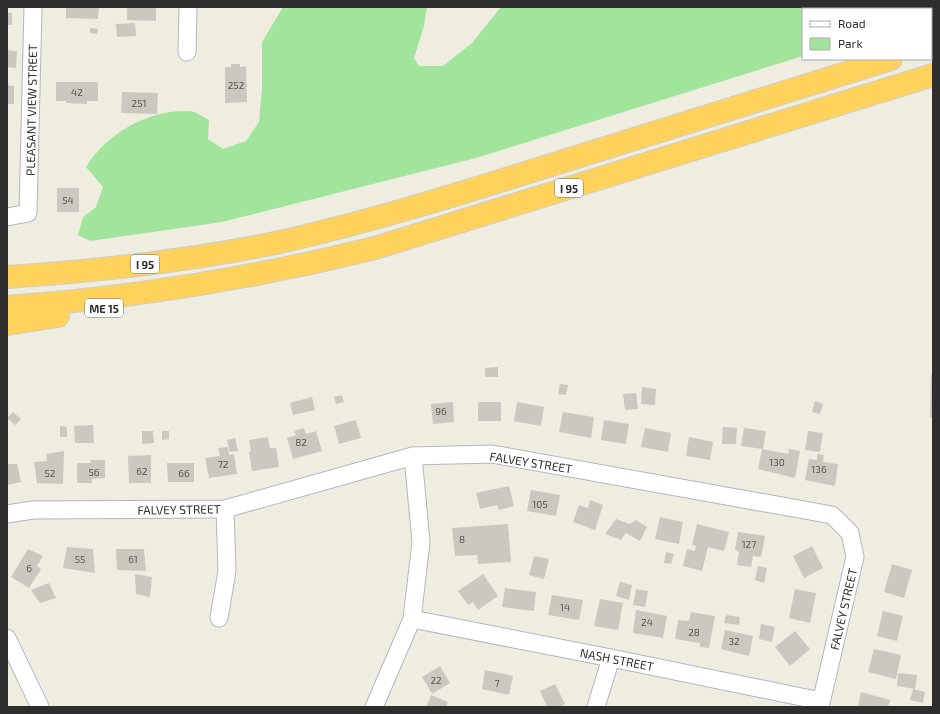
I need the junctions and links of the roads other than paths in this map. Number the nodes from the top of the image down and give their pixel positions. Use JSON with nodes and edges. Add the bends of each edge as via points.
{"nodes":[{"id":1,"x":33,"y":7,"type":"edge"},
{"id":2,"x":188,"y":7,"type":"edge"},
{"id":3,"x":188,"y":52,"type":"dead end"},
{"id":4,"x":888,"y":60,"type":"edge"},
{"id":5,"x":933,"y":75,"type":"edge"},
{"id":6,"x":7,"y":216,"type":"edge"},
{"id":7,"x":7,"y":277,"type":"edge"},
{"id":8,"x":200,"y":285,"type":"junction"},
{"id":9,"x":7,"y":307,"type":"edge"},
{"id":10,"x":7,"y":324,"type":"edge"},
{"id":11,"x":413,"y":456,"type":"junction"},
{"id":12,"x":225,"y":509,"type":"junction"},
{"id":13,"x":7,"y":514,"type":"edge"},
{"id":14,"x":219,"y":618,"type":"dead end"},
{"id":15,"x":412,"y":619,"type":"junction"},
{"id":16,"x":7,"y":638,"type":"edge"},
{"id":17,"x":611,"y":658,"type":"junction"},
{"id":18,"x":820,"y":704,"type":"edge"},
{"id":19,"x":40,"y":707,"type":"edge"},
{"id":20,"x":374,"y":707,"type":"edge"},
{"id":21,"x":596,"y":707,"type":"edge"}],
"edges":[{"from":1,"to":6,"type":"street","name":"PLEASANT VIEW STREET","via":[[28,214]]},
{"from":2,"to":3,"type":"street"},
{"from":4,"to":7,"type":"highway","number":"I 95","via":[[436,201],[288,240],[140,265]]},
{"from":5,"to":8,"type":"highway","number":"I 95","via":[[375,248]]},
{"from":8,"to":9,"type":"highway","number":"I 95","via":[[96,299]]},
{"from":8,"to":10,"type":"highway","number":"ME 15","via":[[102,308]]},
{"from":11,"to":12,"type":"street","name":"FALVEY STREET"},
{"from":11,"to":15,"type":"street","via":[[421,542]]},
{"from":11,"to":18,"type":"street","name":"FALVEY STREET","via":[[492,454],[832,516],[850,533],[855,557]]},
{"from":12,"to":13,"type":"street","name":"FALVEY STREET","via":[[33,510]]},
{"from":12,"to":14,"type":"street","via":[[227,571]]},
{"from":15,"to":17,"type":"street","name":"NASH STREET"},
{"from":15,"to":20,"type":"street"},
{"from":16,"to":19,"type":"street"},
{"from":17,"to":18,"type":"street","name":"NASH STREET"},
{"from":17,"to":21,"type":"street"}]}
